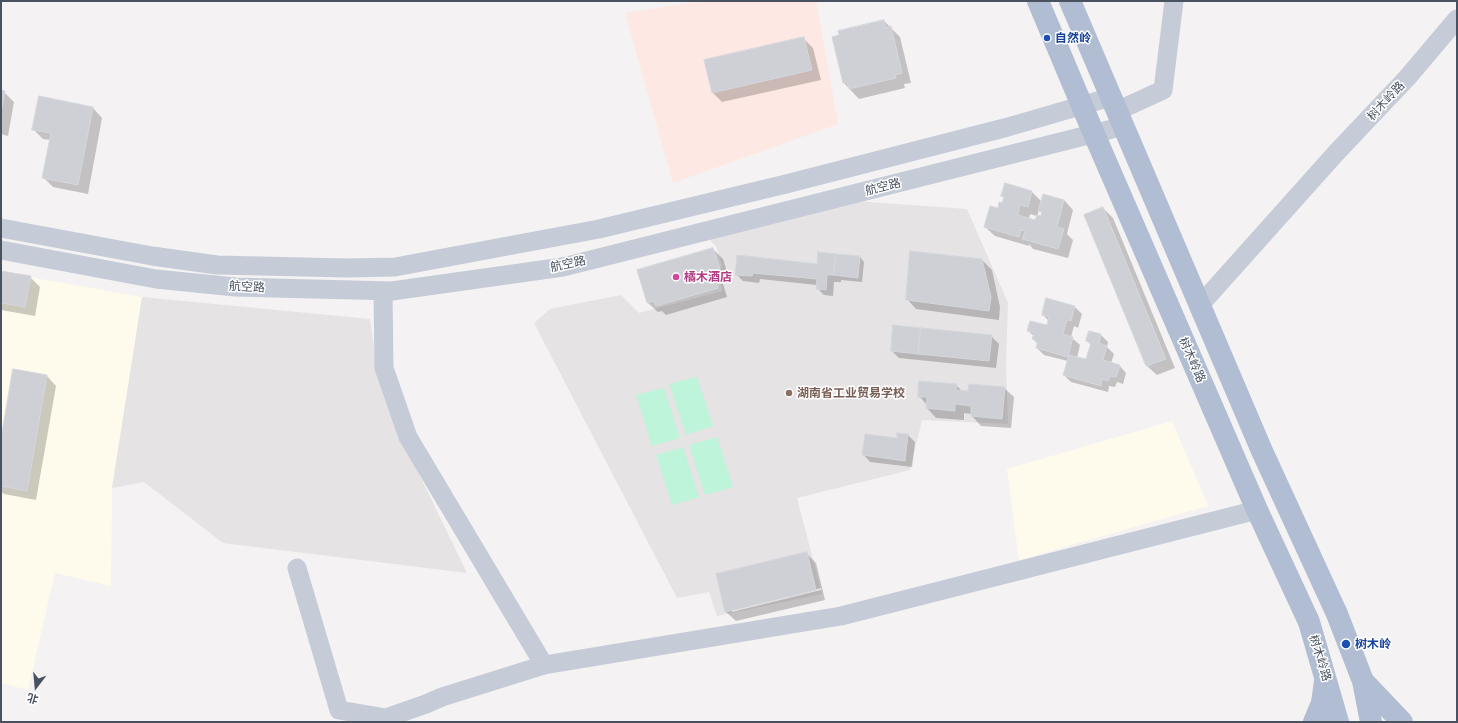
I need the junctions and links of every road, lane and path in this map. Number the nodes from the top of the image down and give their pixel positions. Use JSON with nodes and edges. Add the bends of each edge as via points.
{"nodes":[{"id":1,"x":1038,"y":1,"type":"edge"},
{"id":2,"x":1070,"y":1,"type":"edge"},
{"id":3,"x":1174,"y":1,"type":"edge"},
{"id":4,"x":1457,"y":19,"type":"edge"},
{"id":5,"x":1082,"y":105,"type":"junction"},
{"id":6,"x":1117,"y":111,"type":"junction"},
{"id":7,"x":1094,"y":134,"type":"junction"},
{"id":8,"x":1,"y":228,"type":"edge"},
{"id":9,"x":1,"y":250,"type":"edge"},
{"id":10,"x":152,"y":256,"type":"junction"},
{"id":11,"x":395,"y":267,"type":"junction"},
{"id":12,"x":156,"y":279,"type":"junction"},
{"id":13,"x":388,"y":291,"type":"junction"},
{"id":14,"x":1200,"y":305,"type":"junction"},
{"id":15,"x":1258,"y":510,"type":"junction"},
{"id":16,"x":297,"y":568,"type":"dead end"},
{"id":17,"x":544,"y":665,"type":"junction"},
{"id":18,"x":1326,"y":676,"type":"junction"},
{"id":19,"x":1362,"y":681,"type":"junction"},
{"id":20,"x":1314,"y":722,"type":"edge"},
{"id":21,"x":1338,"y":722,"type":"edge"},
{"id":22,"x":1371,"y":722,"type":"edge"},
{"id":23,"x":1402,"y":722,"type":"edge"}],
"edges":[{"from":1,"to":5,"type":"main road","name":"树木岭路"},
{"from":2,"to":6,"type":"main road"},
{"from":3,"to":6,"type":"street","via":[[1163,90]]},
{"from":4,"to":14,"type":"street","name":"树木岭路","via":[[1407,78]]},
{"from":5,"to":6,"type":"street","name":"航空路"},
{"from":5,"to":7,"type":"main road","name":"树木岭路"},
{"from":5,"to":11,"type":"street","name":"航空路","via":[[986,133],[600,230]]},
{"from":6,"to":7,"type":"street","name":"航空路"},
{"from":6,"to":14,"type":"main road"},
{"from":7,"to":13,"type":"street","name":"航空路","via":[[563,267]]},
{"from":7,"to":15,"type":"main road","name":"树木岭路"},
{"from":8,"to":10,"type":"street","name":"航空路"},
{"from":9,"to":12,"type":"street","name":"航空路"},
{"from":10,"to":11,"type":"street","name":"航空路","via":[[217,265]]},
{"from":10,"to":12,"type":"street"},
{"from":11,"to":13,"type":"street"},
{"from":12,"to":13,"type":"street","name":"航空路","via":[[235,287]]},
{"from":13,"to":17,"type":"street","via":[[384,368],[408,437]]},
{"from":14,"to":19,"type":"main road","via":[[1262,451],[1337,614]]},
{"from":15,"to":17,"type":"street","via":[[841,616]]},
{"from":15,"to":18,"type":"main road","name":"树木岭路","via":[[1309,622]]},
{"from":16,"to":17,"type":"street","via":[[339,710],[386,718],[442,697]]},
{"from":18,"to":20,"type":"main road","via":[[1322,703]]},
{"from":18,"to":21,"type":"main road","name":"树木岭路"},
{"from":19,"to":22,"type":"main road"},
{"from":19,"to":23,"type":"main road"}]}
